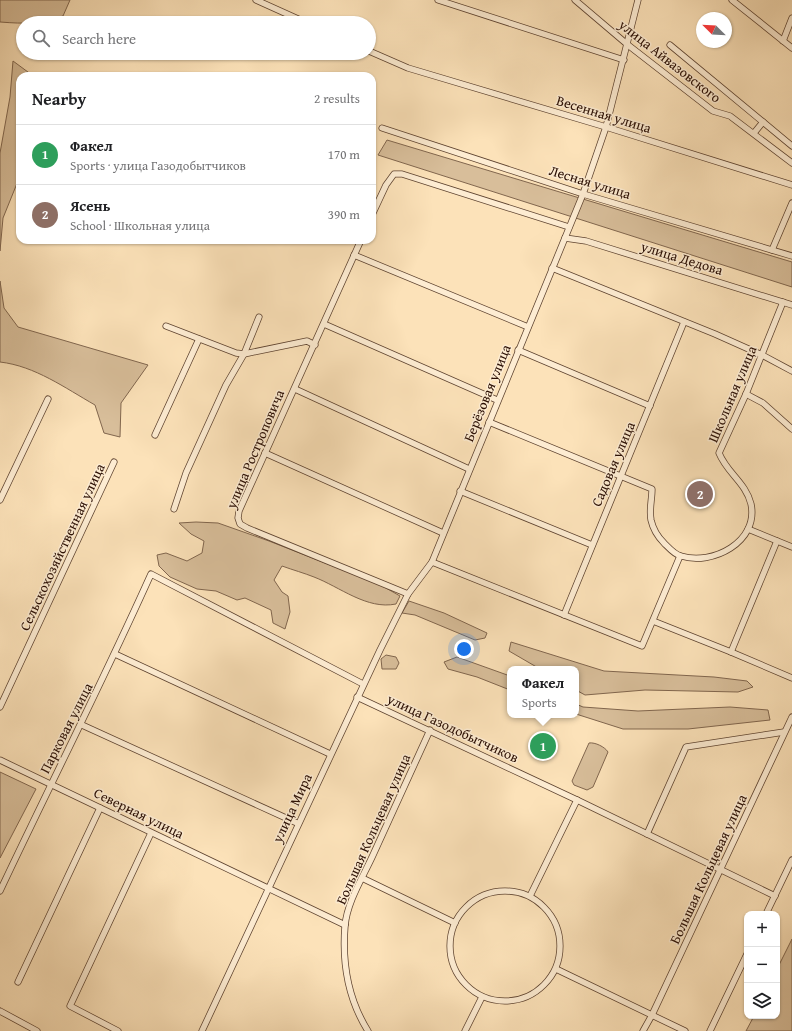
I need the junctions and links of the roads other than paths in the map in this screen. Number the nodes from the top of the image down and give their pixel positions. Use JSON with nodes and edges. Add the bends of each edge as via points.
{"nodes":[{"id":1,"x":256,"y":0,"type":"edge"},
{"id":2,"x":438,"y":0,"type":"edge"},
{"id":3,"x":575,"y":0,"type":"edge"},
{"id":4,"x":638,"y":0,"type":"edge"},
{"id":5,"x":732,"y":0,"type":"edge"},
{"id":6,"x":291,"y":16,"type":"edge"},
{"id":7,"x":792,"y":18,"type":"edge"},
{"id":8,"x":783,"y":41,"type":"junction"},
{"id":9,"x":628,"y":45,"type":"junction"},
{"id":10,"x":670,"y":45,"type":"dead end"},
{"id":11,"x":792,"y":48,"type":"edge"},
{"id":12,"x":376,"y":54,"type":"edge"},
{"id":13,"x":624,"y":60,"type":"junction"},
{"id":14,"x":763,"y":122,"type":"junction"},
{"id":15,"x":606,"y":126,"type":"junction"},
{"id":16,"x":382,"y":128,"type":"dead end"},
{"id":17,"x":754,"y":133,"type":"junction"},
{"id":18,"x":792,"y":146,"type":"edge"},
{"id":19,"x":792,"y":163,"type":"edge"},
{"id":20,"x":792,"y":185,"type":"edge"},
{"id":21,"x":583,"y":194,"type":"junction"},
{"id":22,"x":792,"y":204,"type":"edge"},
{"id":23,"x":376,"y":206,"type":"edge"},
{"id":24,"x":569,"y":227,"type":"junction"},
{"id":25,"x":565,"y":238,"type":"junction"},
{"id":26,"x":359,"y":244,"type":"edge"},
{"id":27,"x":772,"y":250,"type":"junction"},
{"id":28,"x":354,"y":255,"type":"junction"},
{"id":29,"x":792,"y":256,"type":"edge"},
{"id":30,"x":552,"y":268,"type":"junction"},
{"id":31,"x":783,"y":302,"type":"junction"},
{"id":32,"x":792,"y":305,"type":"edge"},
{"id":33,"x":260,"y":317,"type":"dead end"},
{"id":34,"x":684,"y":322,"type":"junction"},
{"id":35,"x":324,"y":324,"type":"junction"},
{"id":36,"x":166,"y":326,"type":"dead end"},
{"id":37,"x":528,"y":327,"type":"junction"},
{"id":38,"x":199,"y":339,"type":"junction"},
{"id":39,"x":315,"y":345,"type":"junction"},
{"id":40,"x":518,"y":350,"type":"junction"},
{"id":41,"x":244,"y":354,"type":"junction"},
{"id":42,"x":762,"y":355,"type":"junction"},
{"id":43,"x":792,"y":371,"type":"edge"},
{"id":44,"x":294,"y":389,"type":"junction"},
{"id":45,"x":746,"y":394,"type":"junction"},
{"id":46,"x":48,"y":400,"type":"dead end"},
{"id":47,"x":497,"y":400,"type":"junction"},
{"id":48,"x":650,"y":406,"type":"junction"},
{"id":49,"x":489,"y":422,"type":"junction"},
{"id":50,"x":792,"y":429,"type":"edge"},
{"id":51,"x":155,"y":435,"type":"dead end"},
{"id":52,"x":265,"y":453,"type":"junction"},
{"id":53,"x":114,"y":462,"type":"dead end"},
{"id":54,"x":469,"y":469,"type":"junction"},
{"id":55,"x":620,"y":476,"type":"junction"},
{"id":56,"x":460,"y":491,"type":"junction"},
{"id":57,"x":0,"y":500,"type":"edge"},
{"id":58,"x":174,"y":510,"type":"dead end"},
{"id":59,"x":748,"y":529,"type":"junction"},
{"id":60,"x":443,"y":533,"type":"junction"},
{"id":61,"x":777,"y":541,"type":"junction"},
{"id":62,"x":592,"y":545,"type":"junction"},
{"id":63,"x":792,"y":547,"type":"edge"},
{"id":64,"x":680,"y":556,"type":"junction"},
{"id":65,"x":432,"y":562,"type":"junction"},
{"id":66,"x":408,"y":595,"type":"junction"},
{"id":67,"x":564,"y":615,"type":"junction"},
{"id":68,"x":653,"y":622,"type":"junction"},
{"id":69,"x":731,"y":652,"type":"junction"},
{"id":70,"x":115,"y":654,"type":"junction"},
{"id":71,"x":792,"y":678,"type":"edge"},
{"id":72,"x":363,"y":684,"type":"junction"},
{"id":73,"x":357,"y":697,"type":"junction"},
{"id":74,"x":0,"y":707,"type":"edge"},
{"id":75,"x":791,"y":720,"type":"edge"},
{"id":76,"x":82,"y":725,"type":"junction"},
{"id":77,"x":430,"y":730,"type":"junction"},
{"id":78,"x":784,"y":732,"type":"junction"},
{"id":79,"x":330,"y":754,"type":"junction"},
{"id":80,"x":0,"y":760,"type":"edge"},
{"id":81,"x":51,"y":784,"type":"junction"},
{"id":82,"x":577,"y":800,"type":"junction"},
{"id":83,"x":100,"y":808,"type":"junction"},
{"id":84,"x":297,"y":823,"type":"junction"},
{"id":85,"x":151,"y":833,"type":"junction"},
{"id":86,"x":647,"y":834,"type":"junction"},
{"id":87,"x":792,"y":860,"type":"edge"},
{"id":88,"x":721,"y":870,"type":"junction"},
{"id":89,"x":362,"y":878,"type":"junction"},
{"id":90,"x":267,"y":888,"type":"junction"},
{"id":91,"x":0,"y":891,"type":"edge"},
{"id":92,"x":530,"y":896,"type":"junction"},
{"id":93,"x":775,"y":896,"type":"junction"},
{"id":94,"x":768,"y":911,"type":"edge"},
{"id":95,"x":455,"y":923,"type":"junction"},
{"id":96,"x":345,"y":925,"type":"junction"},
{"id":97,"x":744,"y":960,"type":"edge"},
{"id":98,"x":556,"y":969,"type":"junction"},
{"id":99,"x":18,"y":982,"type":"dead end"},
{"id":100,"x":482,"y":997,"type":"junction"},
{"id":101,"x":0,"y":1011,"type":"edge"},
{"id":102,"x":652,"y":1015,"type":"junction"},
{"id":103,"x":37,"y":1031,"type":"edge"},
{"id":104,"x":118,"y":1031,"type":"edge"},
{"id":105,"x":202,"y":1031,"type":"edge"},
{"id":106,"x":368,"y":1031,"type":"edge"},
{"id":107,"x":466,"y":1031,"type":"edge"},
{"id":108,"x":643,"y":1031,"type":"edge"},
{"id":109,"x":685,"y":1031,"type":"edge"},
{"id":110,"x":710,"y":1031,"type":"edge"}],
"edges":[{"from":1,"to":6,"type":"street"},
{"from":2,"to":13,"type":"street"},
{"from":3,"to":9,"type":"street","name":"улица Айвазовского"},
{"from":4,"to":9,"type":"street","name":"Берёзовая улица"},
{"from":5,"to":8,"type":"street"},
{"from":7,"to":8,"type":"street"},
{"from":8,"to":11,"type":"street"},
{"from":9,"to":13,"type":"street","name":"Берёзовая улица"},
{"from":9,"to":17,"type":"street","name":"улица Айвазовского","via":[[713,111],[730,116]]},
{"from":10,"to":14,"type":"street"},
{"from":12,"to":15,"type":"street","name":"Весенная улица","via":[[408,68]]},
{"from":13,"to":15,"type":"street","name":"Берёзовая улица"},
{"from":14,"to":17,"type":"street"},
{"from":14,"to":18,"type":"street"},
{"from":15,"to":20,"type":"street","name":"Весенная улица"},
{"from":15,"to":21,"type":"street","name":"Берёзовая улица"},
{"from":16,"to":21,"type":"street","name":"Лесная улица"},
{"from":17,"to":19,"type":"street","name":"улица Айвазовского"},
{"from":21,"to":24,"type":"street","name":"Берёзовая улица"},
{"from":21,"to":27,"type":"street","name":"Лесная улица"},
{"from":22,"to":27,"type":"street"},
{"from":23,"to":24,"type":"street","via":[[394,174],[402,174]]},
{"from":24,"to":25,"type":"street","name":"Берёзовая улица"},
{"from":25,"to":30,"type":"street","name":"Берёзовая улица"},
{"from":25,"to":31,"type":"street","name":"улица Дедова","via":[[586,241]]},
{"from":26,"to":28,"type":"street","name":"улица Ростроповича"},
{"from":27,"to":29,"type":"street","name":"Лесная улица"},
{"from":28,"to":35,"type":"street","name":"улица Ростроповича"},
{"from":28,"to":37,"type":"street"},
{"from":30,"to":34,"type":"street"},
{"from":30,"to":37,"type":"street","name":"Берёзовая улица"},
{"from":31,"to":32,"type":"street","name":"улица Дедова"},
{"from":31,"to":42,"type":"street","name":"Школьная улица"},
{"from":33,"to":41,"type":"street"},
{"from":34,"to":42,"type":"street"},
{"from":34,"to":48,"type":"street","name":"Садовая улица"},
{"from":35,"to":39,"type":"street","name":"улица Ростроповича"},
{"from":35,"to":47,"type":"street"},
{"from":36,"to":38,"type":"street"},
{"from":37,"to":40,"type":"street","name":"Берёзовая улица"},
{"from":38,"to":41,"type":"street"},
{"from":38,"to":51,"type":"street"},
{"from":39,"to":41,"type":"street","via":[[307,342]]},
{"from":39,"to":44,"type":"street","name":"улица Ростроповича"},
{"from":40,"to":47,"type":"street","name":"Берёзовая улица"},
{"from":40,"to":48,"type":"street"},
{"from":41,"to":58,"type":"street","via":[[226,385],[189,466]]},
{"from":42,"to":43,"type":"street"},
{"from":42,"to":45,"type":"street","name":"Школьная улица"},
{"from":44,"to":52,"type":"street","name":"улица Ростроповича"},
{"from":44,"to":54,"type":"street"},
{"from":45,"to":50,"type":"street","via":[[763,403]]},
{"from":45,"to":59,"type":"street","name":"Школьная улица","via":[[719,453],[722,462],[743,485],[748,495],[752,516]]},
{"from":46,"to":57,"type":"street"},
{"from":47,"to":49,"type":"street","name":"Берёзовая улица"},
{"from":48,"to":55,"type":"street","name":"Садовая улица"},
{"from":49,"to":54,"type":"street","name":"Берёзовая улица"},
{"from":49,"to":55,"type":"street"},
{"from":52,"to":60,"type":"street"},
{"from":52,"to":66,"type":"street","name":"улица Ростроповича","via":[[239,511],[240,524]]},
{"from":53,"to":74,"type":"street","name":"Сельскохозяйственная улица"},
{"from":54,"to":56,"type":"street","name":"Берёзовая улица"},
{"from":55,"to":62,"type":"street","name":"Садовая улица"},
{"from":55,"to":64,"type":"street","via":[[652,489],[650,508],[655,531],[668,548]]},
{"from":56,"to":60,"type":"street","name":"Берёзовая улица"},
{"from":56,"to":62,"type":"street"},
{"from":59,"to":61,"type":"street"},
{"from":59,"to":64,"type":"street","via":[[727,551],[713,557],[698,559]]},
{"from":60,"to":65,"type":"street","name":"Берёзовая улица"},
{"from":61,"to":63,"type":"street"},
{"from":61,"to":69,"type":"street"},
{"from":62,"to":67,"type":"street","name":"Садовая улица"},
{"from":64,"to":68,"type":"street"},
{"from":65,"to":66,"type":"street","name":"Берёзовая улица"},
{"from":65,"to":67,"type":"street"},
{"from":66,"to":72,"type":"street","name":"улица Мира"},
{"from":67,"to":68,"type":"street","via":[[642,646]]},
{"from":68,"to":69,"type":"street"},
{"from":69,"to":71,"type":"street"},
{"from":70,"to":72,"type":"street","name":"Парковая улица","via":[[151,574]]},
{"from":70,"to":76,"type":"street","name":"Парковая улица"},
{"from":70,"to":79,"type":"street"},
{"from":72,"to":73,"type":"street","name":"улица Мира"},
{"from":73,"to":77,"type":"street","name":"улица Газодобытчиков"},
{"from":73,"to":79,"type":"street","name":"улица Мира"},
{"from":75,"to":78,"type":"street","name":"Большая Кольцевая улица"},
{"from":76,"to":81,"type":"street","name":"Парковая улица"},
{"from":76,"to":84,"type":"street"},
{"from":77,"to":82,"type":"street","name":"улица Газодобытчиков"},
{"from":77,"to":89,"type":"street","name":"Большая Кольцевая улица"},
{"from":78,"to":86,"type":"street","via":[[686,747]]},
{"from":78,"to":88,"type":"street","name":"Большая Кольцевая улица"},
{"from":79,"to":84,"type":"street","name":"улица Мира"},
{"from":80,"to":81,"type":"street","name":"Северная улица"},
{"from":81,"to":83,"type":"street","name":"Северная улица"},
{"from":81,"to":91,"type":"street","name":"Парковая улица"},
{"from":82,"to":86,"type":"street","name":"улица Газодобытчиков"},
{"from":82,"to":92,"type":"street"},
{"from":83,"to":85,"type":"street","name":"Северная улица"},
{"from":83,"to":99,"type":"street"},
{"from":84,"to":90,"type":"street","name":"улица Мира"},
{"from":85,"to":90,"type":"street","name":"Северная улица"},
{"from":85,"to":104,"type":"street","via":[[70,1006]]},
{"from":86,"to":88,"type":"street","name":"улица Газодобытчиков"},
{"from":87,"to":93,"type":"street"},
{"from":88,"to":93,"type":"street","name":"улица Газодобытчиков"},
{"from":88,"to":102,"type":"street","name":"Большая Кольцевая улица"},
{"from":89,"to":95,"type":"street"},
{"from":89,"to":96,"type":"street","name":"Большая Кольцевая улица"},
{"from":90,"to":96,"type":"street","name":"Северная улица"},
{"from":90,"to":105,"type":"street","name":"улица Мира"},
{"from":92,"to":95,"type":"street","via":[[508,892],[490,894],[470,904]]},
{"from":92,"to":98,"type":"street","via":[[549,914],[557,928],[560,942]]},
{"from":93,"to":94,"type":"street"},
{"from":95,"to":100,"type":"street","via":[[451,950],[456,970],[465,983]]},
{"from":96,"to":106,"type":"street","name":"Большая Кольцевая улица","via":[[347,981],[352,1000]]},
{"from":97,"to":110,"type":"street"},
{"from":98,"to":100,"type":"street","via":[[545,984],[533,994],[518,1000],[500,1001]]},
{"from":98,"to":102,"type":"street"},
{"from":100,"to":107,"type":"street"},
{"from":101,"to":103,"type":"street"},
{"from":102,"to":108,"type":"street","name":"Большая Кольцевая улица"},
{"from":102,"to":109,"type":"street"}]}
